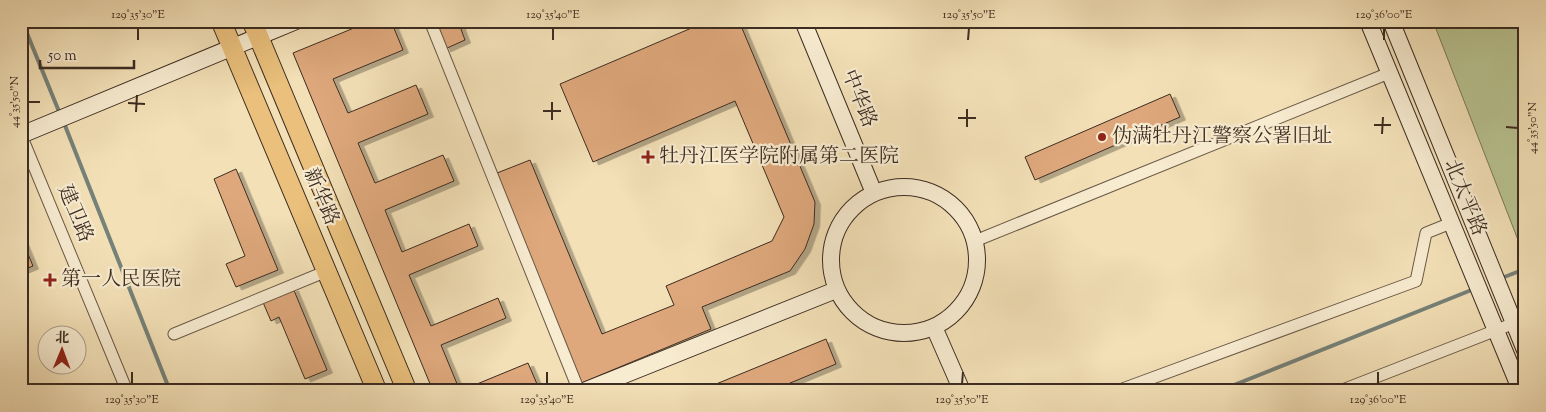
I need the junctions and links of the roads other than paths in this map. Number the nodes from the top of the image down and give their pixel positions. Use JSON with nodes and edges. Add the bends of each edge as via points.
{"nodes":[{"id":1,"x":220,"y":21,"type":"edge"},
{"id":2,"x":296,"y":21,"type":"edge"},
{"id":3,"x":430,"y":21,"type":"edge"},
{"id":4,"x":803,"y":21,"type":"edge"},
{"id":5,"x":1368,"y":21,"type":"edge"},
{"id":6,"x":1391,"y":21,"type":"edge"},
{"id":7,"x":247,"y":37,"type":"edge"},
{"id":8,"x":1389,"y":73,"type":"junction"},
{"id":9,"x":21,"y":135,"type":"edge"},
{"id":10,"x":874,"y":193,"type":"junction"},
{"id":11,"x":1451,"y":223,"type":"junction"},
{"id":12,"x":975,"y":241,"type":"junction"},
{"id":13,"x":327,"y":271,"type":"junction"},
{"id":14,"x":836,"y":290,"type":"junction"},
{"id":15,"x":1519,"y":321,"type":"edge"},
{"id":16,"x":934,"y":327,"type":"junction"},
{"id":17,"x":1496,"y":330,"type":"junction"},
{"id":18,"x":174,"y":334,"type":"dead end"},
{"id":19,"x":1525,"y":350,"type":"edge"},
{"id":20,"x":127,"y":391,"type":"edge"},
{"id":21,"x":377,"y":391,"type":"edge"},
{"id":22,"x":407,"y":391,"type":"edge"},
{"id":23,"x":579,"y":391,"type":"edge"},
{"id":24,"x":584,"y":391,"type":"edge"},
{"id":25,"x":962,"y":391,"type":"edge"},
{"id":26,"x":1117,"y":391,"type":"edge"},
{"id":27,"x":1340,"y":391,"type":"edge"},
{"id":28,"x":1521,"y":391,"type":"edge"}],
"edges":[{"from":1,"to":7,"type":"main road","name":"新华路"},
{"from":2,"to":7,"type":"street"},
{"from":3,"to":23,"type":"street"},
{"from":4,"to":10,"type":"street","name":"中华路"},
{"from":5,"to":8,"type":"street","name":"北太平路"},
{"from":6,"to":15,"type":"street","name":"北太平路","via":[[1493,272]]},
{"from":7,"to":9,"type":"street"},
{"from":7,"to":13,"type":"main road","name":"新华路"},
{"from":7,"to":22,"type":"main road"},
{"from":8,"to":11,"type":"street","name":"北太平路"},
{"from":8,"to":12,"type":"street"},
{"from":9,"to":20,"type":"street","name":"建卫路"},
{"from":10,"to":12,"type":"street","via":[[897,186],[921,188],[943,197],[961,213]]},
{"from":10,"to":14,"type":"street","via":[[854,205],[837,230],[830,268]]},
{"from":11,"to":17,"type":"street","name":"北太平路"},
{"from":11,"to":26,"type":"street","via":[[1426,233],[1416,280]]},
{"from":12,"to":16,"type":"street","via":[[978,258],[975,279],[967,299],[953,316]]},
{"from":13,"to":18,"type":"street"},
{"from":13,"to":21,"type":"main road","name":"新华路"},
{"from":14,"to":16,"type":"street","via":[[849,309],[867,324],[889,332],[912,333]]},
{"from":14,"to":24,"type":"street"},
{"from":15,"to":17,"type":"street"},
{"from":15,"to":19,"type":"street","name":"北太平路"},
{"from":16,"to":25,"type":"street"},
{"from":17,"to":27,"type":"street"},
{"from":17,"to":28,"type":"street","name":"北太平路"}]}
